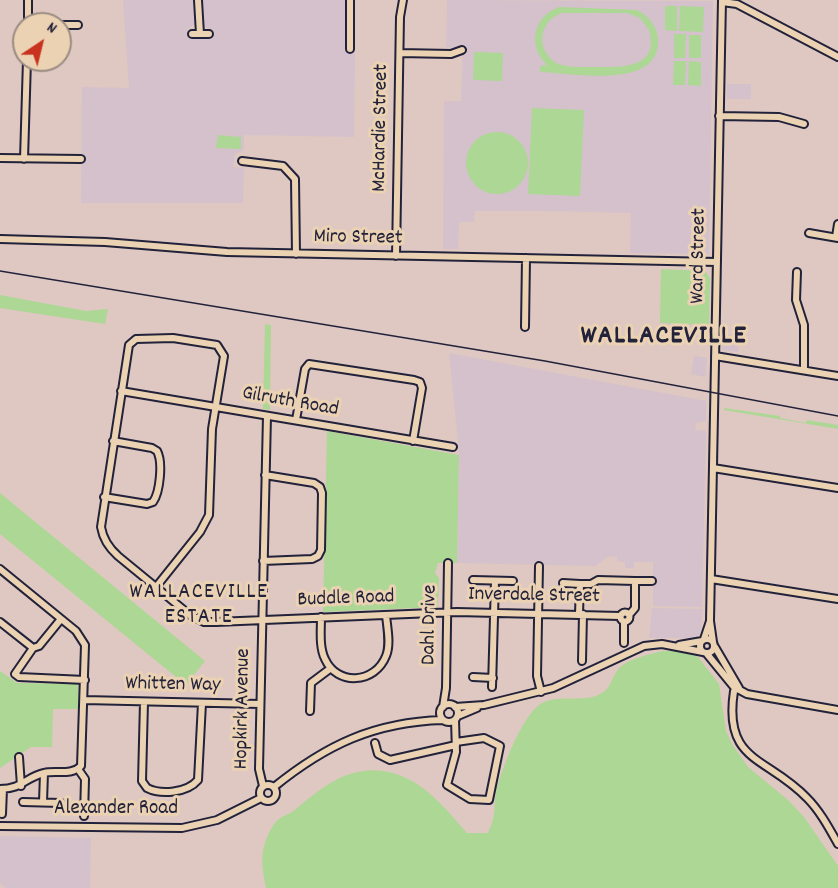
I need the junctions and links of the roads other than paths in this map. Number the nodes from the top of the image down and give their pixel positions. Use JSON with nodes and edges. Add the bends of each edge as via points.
{"nodes":[{"id":1,"x":198,"y":0,"type":"edge"},
{"id":2,"x":350,"y":0,"type":"edge"},
{"id":3,"x":403,"y":0,"type":"edge"},
{"id":4,"x":722,"y":1,"type":"edge"},
{"id":5,"x":72,"y":25,"type":"edge"},
{"id":6,"x":78,"y":25,"type":"dead end"},
{"id":7,"x":192,"y":34,"type":"dead end"},
{"id":8,"x":200,"y":34,"type":"junction"},
{"id":9,"x":209,"y":34,"type":"dead end"},
{"id":10,"x":350,"y":49,"type":"dead end"},
{"id":11,"x":462,"y":50,"type":"dead end"},
{"id":12,"x":400,"y":53,"type":"junction"},
{"id":13,"x":838,"y":57,"type":"edge"},
{"id":14,"x":27,"y":72,"type":"edge"},
{"id":15,"x":719,"y":116,"type":"junction"},
{"id":16,"x":804,"y":124,"type":"dead end"},
{"id":17,"x":0,"y":158,"type":"edge"},
{"id":18,"x":24,"y":159,"type":"junction"},
{"id":19,"x":81,"y":159,"type":"dead end"},
{"id":20,"x":242,"y":161,"type":"dead end"},
{"id":21,"x":838,"y":224,"type":"edge"},
{"id":22,"x":809,"y":233,"type":"dead end"},
{"id":23,"x":837,"y":238,"type":"edge"},
{"id":24,"x":0,"y":239,"type":"edge"},
{"id":25,"x":296,"y":254,"type":"junction"},
{"id":26,"x":396,"y":256,"type":"junction"},
{"id":27,"x":526,"y":258,"type":"junction"},
{"id":28,"x":717,"y":262,"type":"junction"},
{"id":29,"x":797,"y":272,"type":"dead end"},
{"id":30,"x":525,"y":327,"type":"dead end"},
{"id":31,"x":715,"y":356,"type":"junction"},
{"id":32,"x":804,"y":370,"type":"junction"},
{"id":33,"x":838,"y":376,"type":"edge"},
{"id":34,"x":121,"y":391,"type":"junction"},
{"id":35,"x":215,"y":407,"type":"junction"},
{"id":36,"x":267,"y":416,"type":"junction"},
{"id":37,"x":296,"y":420,"type":"junction"},
{"id":38,"x":113,"y":441,"type":"junction"},
{"id":39,"x":413,"y":441,"type":"junction"},
{"id":40,"x":449,"y":448,"type":"dead end"},
{"id":41,"x":713,"y":468,"type":"junction"},
{"id":42,"x":265,"y":475,"type":"junction"},
{"id":43,"x":838,"y":488,"type":"edge"},
{"id":44,"x":104,"y":497,"type":"junction"},
{"id":45,"x":263,"y":561,"type":"junction"},
{"id":46,"x":448,"y":563,"type":"dead end"},
{"id":47,"x":539,"y":566,"type":"dead end"},
{"id":48,"x":0,"y":571,"type":"edge"},
{"id":49,"x":711,"y":579,"type":"junction"},
{"id":50,"x":473,"y":580,"type":"dead end"},
{"id":51,"x":495,"y":581,"type":"junction"},
{"id":52,"x":513,"y":581,"type":"dead end"},
{"id":53,"x":635,"y":581,"type":"junction"},
{"id":54,"x":652,"y":581,"type":"dead end"},
{"id":55,"x":563,"y":583,"type":"dead end"},
{"id":56,"x":579,"y":584,"type":"junction"},
{"id":57,"x":156,"y":587,"type":"junction"},
{"id":58,"x":838,"y":599,"type":"edge"},
{"id":59,"x":447,"y":612,"type":"junction"},
{"id":60,"x":494,"y":612,"type":"junction"},
{"id":61,"x":538,"y":613,"type":"junction"},
{"id":62,"x":581,"y":614,"type":"junction"},
{"id":63,"x":386,"y":615,"type":"junction"},
{"id":64,"x":321,"y":617,"type":"junction"},
{"id":65,"x":61,"y":619,"type":"junction"},
{"id":66,"x":622,"y":619,"type":"junction"},
{"id":67,"x":262,"y":620,"type":"junction"},
{"id":68,"x":710,"y":621,"type":"junction"},
{"id":69,"x":0,"y":622,"type":"edge"},
{"id":70,"x":703,"y":640,"type":"junction"},
{"id":71,"x":624,"y":643,"type":"dead end"},
{"id":72,"x":678,"y":645,"type":"junction"},
{"id":73,"x":714,"y":645,"type":"junction"},
{"id":74,"x":33,"y":648,"type":"junction"},
{"id":75,"x":705,"y":653,"type":"junction"},
{"id":76,"x":582,"y":661,"type":"dead end"},
{"id":77,"x":331,"y":668,"type":"junction"},
{"id":78,"x":473,"y":677,"type":"dead end"},
{"id":79,"x":493,"y":678,"type":"junction"},
{"id":80,"x":85,"y":680,"type":"junction"},
{"id":81,"x":492,"y":687,"type":"dead end"},
{"id":82,"x":447,"y":688,"type":"junction"},
{"id":83,"x":739,"y":688,"type":"junction"},
{"id":84,"x":541,"y":692,"type":"junction"},
{"id":85,"x":84,"y":700,"type":"junction"},
{"id":86,"x":144,"y":702,"type":"junction"},
{"id":87,"x":202,"y":703,"type":"junction"},
{"id":88,"x":260,"y":704,"type":"junction"},
{"id":89,"x":483,"y":705,"type":"junction"},
{"id":90,"x":454,"y":706,"type":"junction"},
{"id":91,"x":442,"y":709,"type":"junction"},
{"id":92,"x":838,"y":710,"type":"edge"},
{"id":93,"x":310,"y":711,"type":"dead end"},
{"id":94,"x":457,"y":718,"type":"junction"},
{"id":95,"x":444,"y":721,"type":"junction"},
{"id":96,"x":412,"y":723,"type":"junction"},
{"id":97,"x":456,"y":741,"type":"junction"},
{"id":98,"x":375,"y":743,"type":"dead end"},
{"id":99,"x":19,"y":757,"type":"dead end"},
{"id":100,"x":78,"y":769,"type":"junction"},
{"id":101,"x":44,"y":773,"type":"junction"},
{"id":102,"x":21,"y":786,"type":"junction"},
{"id":103,"x":263,"y":786,"type":"junction"},
{"id":104,"x":274,"y":787,"type":"junction"},
{"id":105,"x":2,"y":789,"type":"edge"},
{"id":106,"x":261,"y":798,"type":"junction"},
{"id":107,"x":23,"y":802,"type":"dead end"},
{"id":108,"x":43,"y":802,"type":"junction"},
{"id":109,"x":61,"y":803,"type":"dead end"},
{"id":110,"x":3,"y":814,"type":"dead end"},
{"id":111,"x":84,"y":816,"type":"dead end"},
{"id":112,"x":0,"y":826,"type":"edge"},
{"id":113,"x":838,"y":844,"type":"edge"}],
"edges":[{"from":1,"to":8,"type":"street"},
{"from":2,"to":10,"type":"street"},
{"from":3,"to":12,"type":"street","name":"McHardie Street"},
{"from":4,"to":13,"type":"street","via":[[737,4]]},
{"from":4,"to":15,"type":"street","name":"Ward Street"},
{"from":5,"to":6,"type":"street"},
{"from":7,"to":8,"type":"street"},
{"from":8,"to":9,"type":"street"},
{"from":11,"to":12,"type":"street","via":[[452,54]]},
{"from":12,"to":26,"type":"street","name":"McHardie Street"},
{"from":14,"to":18,"type":"street"},
{"from":15,"to":16,"type":"street","via":[[779,117]]},
{"from":15,"to":28,"type":"street","name":"Ward Street"},
{"from":17,"to":18,"type":"street"},
{"from":18,"to":19,"type":"street"},
{"from":20,"to":25,"type":"street","via":[[283,166],[295,179]]},
{"from":21,"to":23,"type":"street"},
{"from":22,"to":23,"type":"street"},
{"from":24,"to":25,"type":"street","name":"Miro Street"},
{"from":25,"to":26,"type":"street","name":"Miro Street"},
{"from":26,"to":27,"type":"street","name":"Miro Street"},
{"from":27,"to":28,"type":"street","name":"Miro Street"},
{"from":27,"to":30,"type":"street"},
{"from":28,"to":31,"type":"street","name":"Ward Street"},
{"from":29,"to":32,"type":"street","via":[[796,300],[804,324]]},
{"from":31,"to":32,"type":"street"},
{"from":31,"to":41,"type":"street","name":"Ward Street"},
{"from":32,"to":33,"type":"street"},
{"from":34,"to":35,"type":"street","name":"Gilruth Road"},
{"from":34,"to":35,"type":"street","name":"Buddle Road","via":[[129,345],[134,339],[173,338],[215,345],[224,354]]},
{"from":34,"to":38,"type":"street","name":"Buddle Road"},
{"from":35,"to":36,"type":"street","name":"Gilruth Road"},
{"from":35,"to":57,"type":"street","via":[[207,520]]},
{"from":36,"to":37,"type":"street","name":"Gilruth Road"},
{"from":36,"to":42,"type":"street","name":"Hopkirk Avenue"},
{"from":37,"to":39,"type":"street","name":"Gilruth Road"},
{"from":37,"to":39,"type":"street","via":[[309,363],[416,380],[422,386]]},
{"from":38,"to":44,"type":"street","name":"Buddle Road"},
{"from":38,"to":44,"type":"street","via":[[157,451],[160,459],[156,494],[147,504]]},
{"from":39,"to":40,"type":"street","name":"Gilruth Road"},
{"from":41,"to":43,"type":"street"},
{"from":41,"to":49,"type":"street","name":"Ward Street"},
{"from":42,"to":45,"type":"street","name":"Hopkirk Avenue"},
{"from":42,"to":45,"type":"street","via":[[320,487],[322,538],[320,554],[315,558]]},
{"from":44,"to":57,"type":"street","name":"Buddle Road","via":[[100,521],[106,542]]},
{"from":45,"to":67,"type":"street","name":"Hopkirk Avenue"},
{"from":46,"to":59,"type":"street","name":"Dahl Drive"},
{"from":47,"to":61,"type":"street"},
{"from":48,"to":65,"type":"street"},
{"from":49,"to":58,"type":"street"},
{"from":49,"to":68,"type":"street","name":"Ward Street"},
{"from":50,"to":51,"type":"street"},
{"from":51,"to":52,"type":"street"},
{"from":51,"to":60,"type":"street"},
{"from":53,"to":54,"type":"street"},
{"from":53,"to":56,"type":"street"},
{"from":53,"to":66,"type":"street","name":"Inverdale Street","via":[[635,608],[629,615],[624,613]]},
{"from":55,"to":56,"type":"street"},
{"from":56,"to":62,"type":"street"},
{"from":57,"to":67,"type":"street","name":"Buddle Road","via":[[204,622]]},
{"from":59,"to":60,"type":"street","name":"Inverdale Street"},
{"from":59,"to":63,"type":"street","name":"Buddle Road"},
{"from":59,"to":82,"type":"street","name":"Dahl Drive"},
{"from":60,"to":61,"type":"street","name":"Inverdale Street"},
{"from":60,"to":79,"type":"street"},
{"from":61,"to":62,"type":"street","name":"Inverdale Street"},
{"from":61,"to":84,"type":"street","via":[[537,676]]},
{"from":62,"to":66,"type":"street","name":"Inverdale Street"},
{"from":62,"to":76,"type":"street"},
{"from":63,"to":64,"type":"street","name":"Buddle Road"},
{"from":63,"to":77,"type":"street","via":[[387,652],[377,670],[353,679]]},
{"from":64,"to":67,"type":"street","name":"Buddle Road"},
{"from":64,"to":77,"type":"street","via":[[323,654]]},
{"from":65,"to":74,"type":"street"},
{"from":65,"to":80,"type":"street","via":[[85,645]]},
{"from":66,"to":71,"type":"street"},
{"from":67,"to":88,"type":"street","name":"Hopkirk Avenue"},
{"from":68,"to":70,"type":"street","name":"Ward Street"},
{"from":68,"to":73,"type":"street","name":"Ward Street"},
{"from":69,"to":74,"type":"street"},
{"from":70,"to":72,"type":"street"},
{"from":70,"to":73,"type":"street"},
{"from":70,"to":75,"type":"street","via":[[700,648]]},
{"from":72,"to":75,"type":"street"},
{"from":72,"to":84,"type":"street","via":[[652,644],[633,649]]},
{"from":73,"to":75,"type":"street"},
{"from":73,"to":83,"type":"street","name":"Ward Street"},
{"from":74,"to":80,"type":"street","via":[[15,674],[19,677]]},
{"from":75,"to":83,"type":"street"},
{"from":77,"to":93,"type":"street","via":[[311,683]]},
{"from":78,"to":79,"type":"street"},
{"from":79,"to":81,"type":"street"},
{"from":80,"to":85,"type":"street"},
{"from":82,"to":90,"type":"street","name":"Dahl Drive"},
{"from":82,"to":91,"type":"street","name":"Dahl Drive"},
{"from":83,"to":92,"type":"street","via":[[751,695]]},
{"from":83,"to":113,"type":"street","via":[[732,726],[739,745],[809,799]]},
{"from":84,"to":89,"type":"street"},
{"from":85,"to":86,"type":"street","name":"Whitten Way"},
{"from":85,"to":100,"type":"street","via":[[83,761]]},
{"from":86,"to":87,"type":"street","name":"Whitten Way"},
{"from":86,"to":87,"type":"street","via":[[142,781],[155,791],[186,789],[198,780]]},
{"from":87,"to":88,"type":"street","name":"Whitten Way"},
{"from":88,"to":103,"type":"street","name":"Hopkirk Avenue","via":[[259,769]]},
{"from":89,"to":90,"type":"street"},
{"from":89,"to":94,"type":"street"},
{"from":90,"to":91,"type":"street"},
{"from":90,"to":94,"type":"street"},
{"from":91,"to":95,"type":"street"},
{"from":91,"to":96,"type":"street"},
{"from":94,"to":95,"type":"street"},
{"from":94,"to":97,"type":"street"},
{"from":95,"to":96,"type":"street"},
{"from":95,"to":97,"type":"street"},
{"from":96,"to":104,"type":"street","via":[[336,744]]},
{"from":97,"to":97,"type":"street","via":[[484,738],[500,746],[491,796],[486,801],[470,799],[447,785]]},
{"from":97,"to":98,"type":"street","via":[[390,760],[378,754]]},
{"from":99,"to":102,"type":"street"},
{"from":100,"to":101,"type":"street"},
{"from":100,"to":111,"type":"street","via":[[86,779]]},
{"from":101,"to":102,"type":"street"},
{"from":101,"to":108,"type":"street"},
{"from":102,"to":105,"type":"street"},
{"from":103,"to":104,"type":"street"},
{"from":103,"to":106,"type":"street"},
{"from":104,"to":106,"type":"street","via":[[273,799]]},
{"from":105,"to":110,"type":"street"},
{"from":106,"to":112,"type":"street","name":"Alexander Road","via":[[217,820],[170,830]]},
{"from":107,"to":108,"type":"street"},
{"from":108,"to":109,"type":"street"}]}
